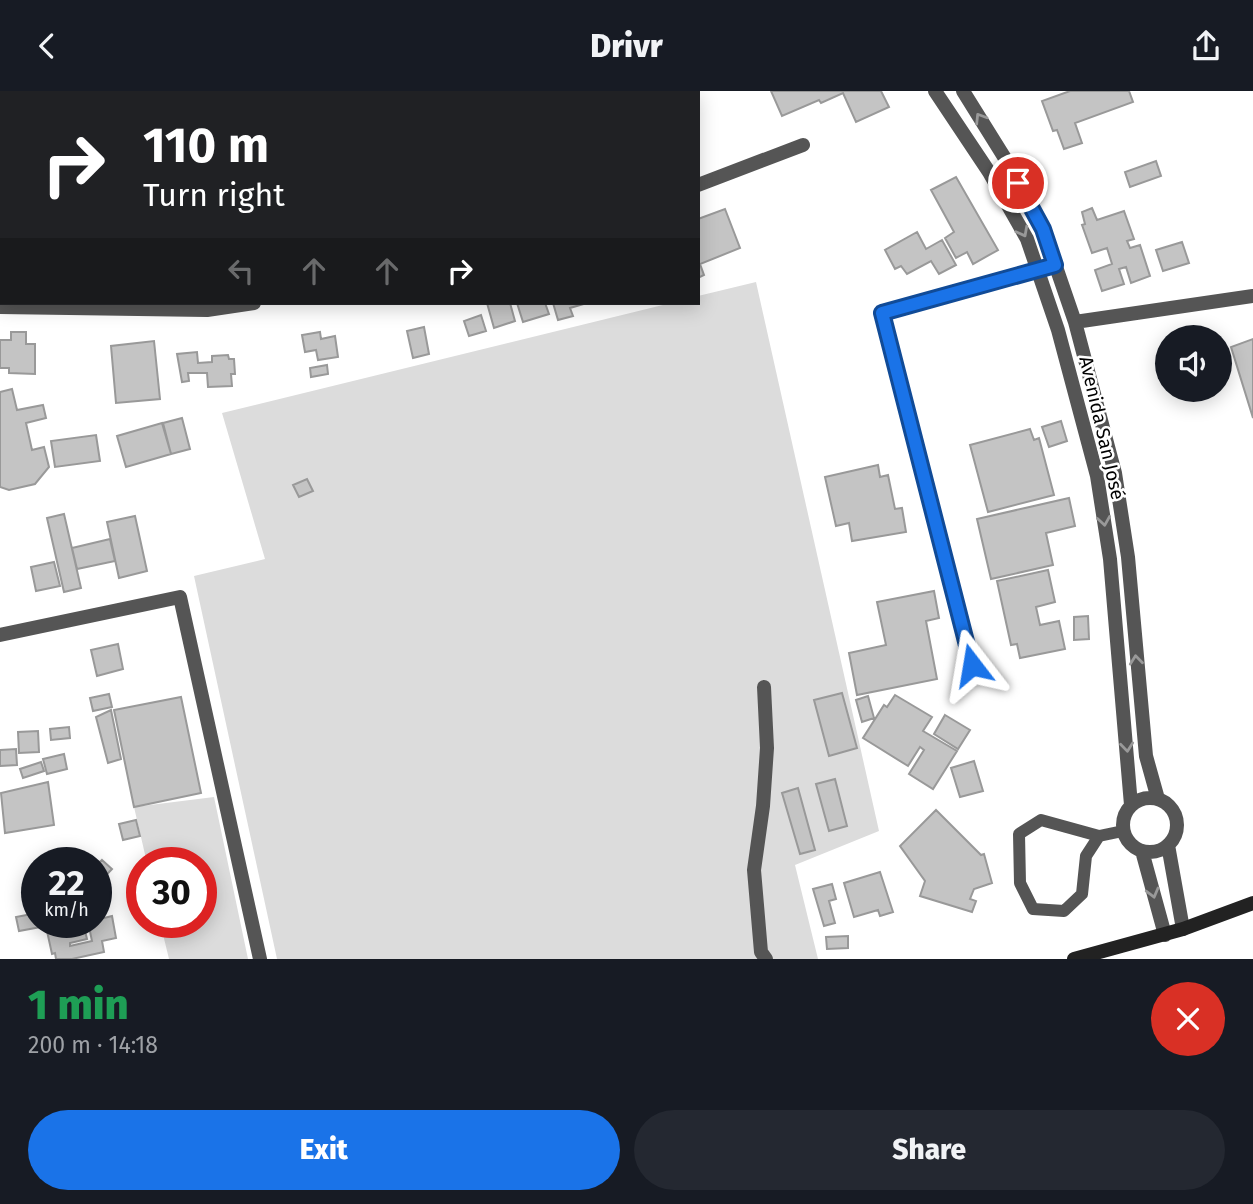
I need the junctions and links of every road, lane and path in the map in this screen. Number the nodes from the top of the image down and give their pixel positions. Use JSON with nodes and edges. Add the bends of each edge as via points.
{"nodes":[{"id":1,"x":935,"y":91,"type":"edge"},
{"id":2,"x":963,"y":91,"type":"edge"},
{"id":3,"x":803,"y":145,"type":"dead end"},
{"id":4,"x":700,"y":184,"type":"edge"},
{"id":5,"x":1055,"y":265,"type":"junction"},
{"id":6,"x":1038,"y":270,"type":"junction"},
{"id":7,"x":1253,"y":296,"type":"edge"},
{"id":8,"x":241,"y":305,"type":"edge"},
{"id":9,"x":0,"y":307,"type":"edge"},
{"id":10,"x":1075,"y":322,"type":"junction"},
{"id":11,"x":0,"y":635,"type":"edge"},
{"id":12,"x":972,"y":665,"type":"dead end"},
{"id":13,"x":764,"y":687,"type":"dead end"},
{"id":14,"x":1158,"y":800,"type":"junction"},
{"id":15,"x":1131,"y":805,"type":"junction"},
{"id":16,"x":1123,"y":831,"type":"junction"},
{"id":17,"x":1099,"y":836,"type":"junction"},
{"id":18,"x":1168,"y":845,"type":"junction"},
{"id":19,"x":1142,"y":851,"type":"junction"},
{"id":20,"x":1253,"y":903,"type":"edge"},
{"id":21,"x":1183,"y":929,"type":"junction"},
{"id":22,"x":1164,"y":935,"type":"junction"},
{"id":23,"x":260,"y":959,"type":"edge"},
{"id":24,"x":766,"y":959,"type":"edge"},
{"id":25,"x":1074,"y":959,"type":"edge"}],
"edges":[{"from":1,"to":6,"type":"street","name":"Avenida San José","one_way":true,"via":[[995,183],[1027,239]]},
{"from":5,"to":2,"type":"street","name":"Avenida San José","one_way":true,"via":[[1043,229]]},
{"from":3,"to":4,"type":"street"},
{"from":5,"to":6,"type":"street"},
{"from":5,"to":10,"type":"street","name":"Avenida San José"},
{"from":6,"to":12,"type":"street","via":[[882,313]]},
{"from":6,"to":15,"type":"street","name":"Avenida San José","one_way":true,"via":[[1097,476],[1110,559]]},
{"from":7,"to":10,"type":"street"},
{"from":8,"to":9,"type":"street","via":[[207,310]]},
{"from":14,"to":10,"type":"street","name":"Avenida San José","one_way":true,"via":[[1146,756],[1128,557],[1115,473]]},
{"from":11,"to":23,"type":"street","via":[[180,597]]},
{"from":13,"to":24,"type":"street","via":[[767,748],[754,870],[761,952]]},
{"from":14,"to":15,"type":"street","via":[[1148,798]]},
{"from":14,"to":18,"type":"street","via":[[1176,819],[1177,829]]},
{"from":15,"to":16,"type":"street"},
{"from":16,"to":17,"type":"lane"},
{"from":16,"to":19,"type":"street"},
{"from":17,"to":17,"type":"lane","via":[[1041,820],[1019,834],[1020,883],[1033,909],[1064,911],[1082,894],[1086,856]]},
{"from":18,"to":19,"type":"street"},
{"from":18,"to":21,"type":"street"},
{"from":19,"to":22,"type":"street","one_way":true},
{"from":20,"to":21,"type":"street"},
{"from":21,"to":22,"type":"street"},
{"from":22,"to":25,"type":"street"}]}
